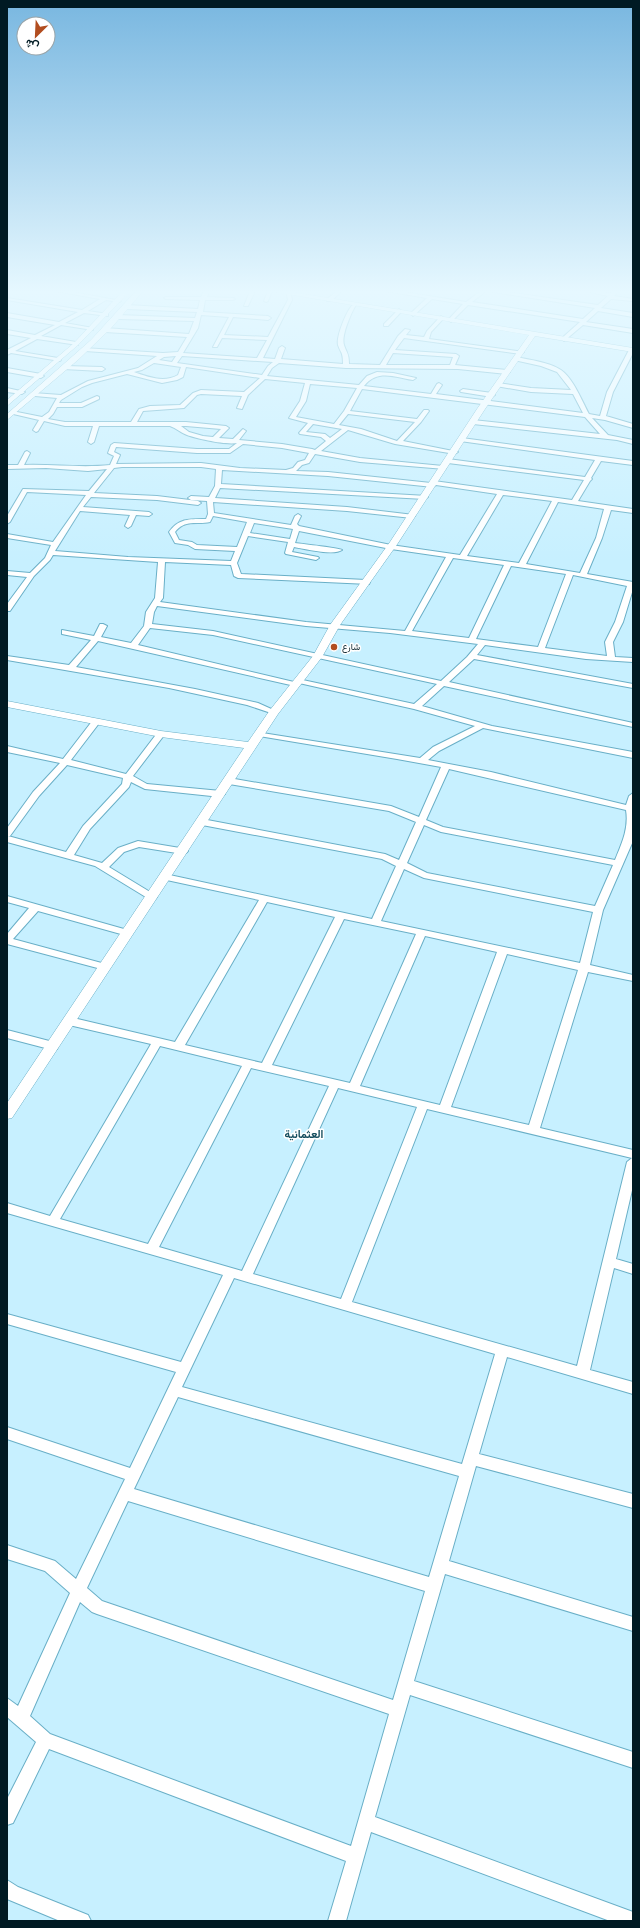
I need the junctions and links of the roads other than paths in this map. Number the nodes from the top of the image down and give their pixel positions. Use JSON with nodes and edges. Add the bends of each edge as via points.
{"nodes":[{"id":1,"x":35,"y":381,"type":"edge"},
{"id":2,"x":50,"y":381,"type":"edge"},
{"id":3,"x":94,"y":381,"type":"edge"},
{"id":4,"x":260,"y":381,"type":"edge"},
{"id":5,"x":299,"y":381,"type":"edge"},
{"id":6,"x":366,"y":381,"type":"edge"},
{"id":7,"x":501,"y":381,"type":"edge"},
{"id":8,"x":567,"y":381,"type":"edge"},
{"id":9,"x":616,"y":381,"type":"edge"},
{"id":10,"x":308,"y":382,"type":"junction"},
{"id":11,"x":498,"y":385,"type":"junction"},
{"id":12,"x":439,"y":386,"type":"dead end"},
{"id":13,"x":360,"y":387,"type":"junction"},
{"id":14,"x":7,"y":390,"type":"edge"},
{"id":15,"x":463,"y":391,"type":"dead end"},
{"id":16,"x":22,"y":392,"type":"junction"},
{"id":17,"x":575,"y":392,"type":"junction"},
{"id":18,"x":35,"y":394,"type":"junction"},
{"id":19,"x":245,"y":394,"type":"junction"},
{"id":20,"x":62,"y":397,"type":"junction"},
{"id":21,"x":432,"y":397,"type":"junction"},
{"id":22,"x":97,"y":398,"type":"dead end"},
{"id":23,"x":488,"y":399,"type":"junction"},
{"id":24,"x":7,"y":404,"type":"edge"},
{"id":25,"x":55,"y":405,"type":"junction"},
{"id":26,"x":240,"y":408,"type":"dead end"},
{"id":27,"x":426,"y":411,"type":"dead end"},
{"id":28,"x":346,"y":412,"type":"junction"},
{"id":29,"x":10,"y":416,"type":"edge"},
{"id":30,"x":587,"y":416,"type":"junction"},
{"id":31,"x":603,"y":418,"type":"junction"},
{"id":32,"x":43,"y":419,"type":"junction"},
{"id":33,"x":312,"y":421,"type":"junction"},
{"id":34,"x":419,"y":421,"type":"junction"},
{"id":35,"x":473,"y":422,"type":"junction"},
{"id":36,"x":97,"y":424,"type":"junction"},
{"id":37,"x":133,"y":424,"type":"junction"},
{"id":38,"x":171,"y":424,"type":"junction"},
{"id":39,"x":335,"y":426,"type":"junction"},
{"id":40,"x":633,"y":426,"type":"edge"},
{"id":41,"x":347,"y":428,"type":"junction"},
{"id":42,"x":36,"y":430,"type":"dead end"},
{"id":43,"x":244,"y":431,"type":"dead end"},
{"id":44,"x":606,"y":437,"type":"junction"},
{"id":45,"x":215,"y":439,"type":"junction"},
{"id":46,"x":329,"y":440,"type":"junction"},
{"id":47,"x":462,"y":440,"type":"junction"},
{"id":48,"x":91,"y":442,"type":"dead end"},
{"id":49,"x":238,"y":442,"type":"junction"},
{"id":50,"x":398,"y":442,"type":"junction"},
{"id":51,"x":633,"y":442,"type":"edge"},
{"id":52,"x":209,"y":451,"type":"junction"},
{"id":53,"x":314,"y":451,"type":"junction"},
{"id":54,"x":27,"y":452,"type":"dead end"},
{"id":55,"x":455,"y":452,"type":"junction"},
{"id":56,"x":599,"y":458,"type":"junction"},
{"id":57,"x":633,"y":463,"type":"edge"},
{"id":58,"x":446,"y":464,"type":"junction"},
{"id":59,"x":20,"y":466,"type":"junction"},
{"id":60,"x":112,"y":466,"type":"junction"},
{"id":61,"x":206,"y":466,"type":"junction"},
{"id":62,"x":7,"y":467,"type":"edge"},
{"id":63,"x":219,"y":468,"type":"junction"},
{"id":64,"x":287,"y":472,"type":"junction"},
{"id":65,"x":589,"y":479,"type":"junction"},
{"id":66,"x":433,"y":484,"type":"junction"},
{"id":67,"x":218,"y":486,"type":"junction"},
{"id":68,"x":501,"y":493,"type":"junction"},
{"id":69,"x":90,"y":494,"type":"junction"},
{"id":70,"x":425,"y":497,"type":"junction"},
{"id":71,"x":191,"y":498,"type":"dead end"},
{"id":72,"x":211,"y":501,"type":"junction"},
{"id":73,"x":556,"y":501,"type":"junction"},
{"id":74,"x":574,"y":503,"type":"junction"},
{"id":75,"x":218,"y":505,"type":"dead end"},
{"id":76,"x":608,"y":508,"type":"junction"},
{"id":77,"x":78,"y":509,"type":"junction"},
{"id":78,"x":633,"y":511,"type":"edge"},
{"id":79,"x":134,"y":513,"type":"junction"},
{"id":80,"x":149,"y":514,"type":"dead end"},
{"id":81,"x":211,"y":514,"type":"junction"},
{"id":82,"x":298,"y":516,"type":"dead end"},
{"id":83,"x":412,"y":516,"type":"junction"},
{"id":84,"x":251,"y":521,"type":"junction"},
{"id":85,"x":7,"y":522,"type":"edge"},
{"id":86,"x":128,"y":526,"type":"dead end"},
{"id":87,"x":297,"y":528,"type":"junction"},
{"id":88,"x":246,"y":534,"type":"junction"},
{"id":89,"x":7,"y":536,"type":"edge"},
{"id":90,"x":292,"y":542,"type":"junction"},
{"id":91,"x":55,"y":544,"type":"junction"},
{"id":92,"x":391,"y":546,"type":"junction"},
{"id":93,"x":240,"y":549,"type":"junction"},
{"id":94,"x":340,"y":550,"type":"dead end"},
{"id":95,"x":51,"y":553,"type":"junction"},
{"id":96,"x":451,"y":555,"type":"junction"},
{"id":97,"x":463,"y":556,"type":"junction"},
{"id":98,"x":316,"y":558,"type":"dead end"},
{"id":99,"x":162,"y":561,"type":"junction"},
{"id":100,"x":234,"y":563,"type":"junction"},
{"id":101,"x":509,"y":563,"type":"junction"},
{"id":102,"x":522,"y":565,"type":"junction"},
{"id":103,"x":7,"y":573,"type":"edge"},
{"id":104,"x":570,"y":573,"type":"junction"},
{"id":105,"x":32,"y":575,"type":"junction"},
{"id":106,"x":583,"y":575,"type":"junction"},
{"id":107,"x":366,"y":582,"type":"junction"},
{"id":108,"x":632,"y":584,"type":"edge"},
{"id":109,"x":155,"y":604,"type":"junction"},
{"id":110,"x":7,"y":609,"type":"edge"},
{"id":111,"x":335,"y":625,"type":"junction"},
{"id":112,"x":103,"y":626,"type":"dead end"},
{"id":113,"x":148,"y":626,"type":"junction"},
{"id":114,"x":65,"y":632,"type":"dead end"},
{"id":115,"x":407,"y":633,"type":"junction"},
{"id":116,"x":96,"y":639,"type":"junction"},
{"id":117,"x":471,"y":641,"type":"junction"},
{"id":118,"x":483,"y":642,"type":"junction"},
{"id":119,"x":133,"y":646,"type":"junction"},
{"id":120,"x":541,"y":650,"type":"junction"},
{"id":121,"x":472,"y":656,"type":"junction"},
{"id":122,"x":317,"y":657,"type":"junction"},
{"id":123,"x":7,"y":658,"type":"edge"},
{"id":124,"x":611,"y":658,"type":"junction"},
{"id":125,"x":633,"y":660,"type":"edge"},
{"id":126,"x":71,"y":668,"type":"junction"},
{"id":127,"x":296,"y":682,"type":"junction"},
{"id":128,"x":444,"y":683,"type":"junction"},
{"id":129,"x":633,"y":686,"type":"edge"},
{"id":130,"x":7,"y":704,"type":"edge"},
{"id":131,"x":416,"y":707,"type":"junction"},
{"id":132,"x":274,"y":712,"type":"junction"},
{"id":133,"x":96,"y":722,"type":"junction"},
{"id":134,"x":633,"y":725,"type":"edge"},
{"id":135,"x":482,"y":726,"type":"junction"},
{"id":136,"x":161,"y":734,"type":"junction"},
{"id":137,"x":259,"y":734,"type":"junction"},
{"id":138,"x":251,"y":746,"type":"junction"},
{"id":139,"x":7,"y":749,"type":"edge"},
{"id":140,"x":633,"y":755,"type":"edge"},
{"id":141,"x":422,"y":761,"type":"junction"},
{"id":142,"x":65,"y":762,"type":"junction"},
{"id":143,"x":446,"y":766,"type":"junction"},
{"id":144,"x":128,"y":777,"type":"junction"},
{"id":145,"x":230,"y":781,"type":"junction"},
{"id":146,"x":221,"y":794,"type":"junction"},
{"id":147,"x":633,"y":796,"type":"edge"},
{"id":148,"x":632,"y":808,"type":"edge"},
{"id":149,"x":421,"y":821,"type":"junction"},
{"id":150,"x":202,"y":822,"type":"junction"},
{"id":151,"x":7,"y":834,"type":"edge"},
{"id":152,"x":7,"y":839,"type":"edge"},
{"id":153,"x":183,"y":851,"type":"junction"},
{"id":154,"x":68,"y":856,"type":"junction"},
{"id":155,"x":620,"y":863,"type":"junction"},
{"id":156,"x":401,"y":864,"type":"junction"},
{"id":157,"x":103,"y":867,"type":"junction"},
{"id":158,"x":165,"y":877,"type":"junction"},
{"id":159,"x":152,"y":897,"type":"junction"},
{"id":160,"x":7,"y":899,"type":"edge"},
{"id":161,"x":264,"y":899,"type":"junction"},
{"id":162,"x":35,"y":908,"type":"junction"},
{"id":163,"x":598,"y":910,"type":"junction"},
{"id":164,"x":341,"y":915,"type":"junction"},
{"id":165,"x":375,"y":923,"type":"junction"},
{"id":166,"x":128,"y":933,"type":"junction"},
{"id":167,"x":422,"y":933,"type":"junction"},
{"id":168,"x":7,"y":941,"type":"edge"},
{"id":169,"x":503,"y":950,"type":"junction"},
{"id":170,"x":105,"y":967,"type":"junction"},
{"id":171,"x":584,"y":968,"type":"junction"},
{"id":172,"x":633,"y":978,"type":"edge"},
{"id":173,"x":69,"y":1022,"type":"junction"},
{"id":174,"x":7,"y":1034,"type":"edge"},
{"id":175,"x":157,"y":1042,"type":"junction"},
{"id":176,"x":53,"y":1046,"type":"junction"},
{"id":177,"x":178,"y":1047,"type":"junction"},
{"id":178,"x":248,"y":1064,"type":"junction"},
{"id":179,"x":265,"y":1068,"type":"junction"},
{"id":180,"x":335,"y":1084,"type":"junction"},
{"id":181,"x":353,"y":1089,"type":"junction"},
{"id":182,"x":423,"y":1105,"type":"junction"},
{"id":183,"x":444,"y":1110,"type":"junction"},
{"id":184,"x":7,"y":1114,"type":"edge"},
{"id":185,"x":533,"y":1131,"type":"junction"},
{"id":186,"x":633,"y":1154,"type":"edge"},
{"id":187,"x":633,"y":1162,"type":"edge"},
{"id":188,"x":7,"y":1208,"type":"edge"},
{"id":189,"x":53,"y":1221,"type":"junction"},
{"id":190,"x":151,"y":1250,"type":"junction"},
{"id":191,"x":609,"y":1262,"type":"junction"},
{"id":192,"x":633,"y":1268,"type":"edge"},
{"id":193,"x":230,"y":1273,"type":"junction"},
{"id":194,"x":245,"y":1277,"type":"junction"},
{"id":195,"x":344,"y":1306,"type":"junction"},
{"id":196,"x":7,"y":1319,"type":"edge"},
{"id":197,"x":502,"y":1352,"type":"junction"},
{"id":198,"x":184,"y":1369,"type":"junction"},
{"id":199,"x":582,"y":1374,"type":"junction"},
{"id":200,"x":633,"y":1388,"type":"edge"},
{"id":201,"x":174,"y":1390,"type":"junction"},
{"id":202,"x":7,"y":1433,"type":"edge"},
{"id":203,"x":471,"y":1458,"type":"junction"},
{"id":204,"x":467,"y":1472,"type":"junction"},
{"id":205,"x":133,"y":1475,"type":"junction"},
{"id":206,"x":125,"y":1493,"type":"junction"},
{"id":207,"x":633,"y":1500,"type":"edge"},
{"id":208,"x":7,"y":1552,"type":"edge"},
{"id":209,"x":440,"y":1565,"type":"junction"},
{"id":210,"x":434,"y":1586,"type":"junction"},
{"id":211,"x":78,"y":1591,"type":"junction"},
{"id":212,"x":633,"y":1624,"type":"edge"},
{"id":213,"x":405,"y":1686,"type":"junction"},
{"id":214,"x":7,"y":1706,"type":"edge"},
{"id":215,"x":398,"y":1709,"type":"junction"},
{"id":216,"x":21,"y":1718,"type":"junction"},
{"id":217,"x":45,"y":1740,"type":"junction"},
{"id":218,"x":633,"y":1760,"type":"edge"},
{"id":219,"x":7,"y":1817,"type":"edge"},
{"id":220,"x":366,"y":1822,"type":"junction"},
{"id":221,"x":356,"y":1856,"type":"junction"},
{"id":222,"x":7,"y":1889,"type":"edge"},
{"id":223,"x":82,"y":1921,"type":"edge"},
{"id":224,"x":337,"y":1921,"type":"edge"},
{"id":225,"x":633,"y":1921,"type":"edge"}],
"edges":[{"from":1,"to":16,"type":"street"},
{"from":2,"to":18,"type":"street"},
{"from":3,"to":20,"type":"street"},
{"from":4,"to":19,"type":"street"},
{"from":5,"to":10,"type":"street"},
{"from":6,"to":13,"type":"street"},
{"from":7,"to":11,"type":"street"},
{"from":8,"to":17,"type":"street"},
{"from":9,"to":31,"type":"street"},
{"from":10,"to":13,"type":"street"},
{"from":10,"to":33,"type":"street","via":[[303,401],[292,418]]},
{"from":11,"to":17,"type":"street"},
{"from":11,"to":23,"type":"street"},
{"from":12,"to":21,"type":"street"},
{"from":13,"to":21,"type":"street"},
{"from":13,"to":28,"type":"street"},
{"from":14,"to":16,"type":"street"},
{"from":15,"to":23,"type":"street"},
{"from":16,"to":24,"type":"street"},
{"from":17,"to":30,"type":"street"},
{"from":18,"to":20,"type":"street"},
{"from":18,"to":29,"type":"street"},
{"from":19,"to":26,"type":"street"},
{"from":19,"to":37,"type":"street","via":[[200,392],[182,407],[142,410]]},
{"from":20,"to":25,"type":"street"},
{"from":21,"to":23,"type":"street"},
{"from":22,"to":25,"type":"street","via":[[82,405]]},
{"from":23,"to":30,"type":"street"},
{"from":23,"to":35,"type":"street"},
{"from":25,"to":32,"type":"street","via":[[51,413]]},
{"from":27,"to":34,"type":"street"},
{"from":28,"to":34,"type":"street"},
{"from":28,"to":39,"type":"street"},
{"from":29,"to":32,"type":"street"},
{"from":30,"to":31,"type":"street"},
{"from":30,"to":44,"type":"street"},
{"from":31,"to":40,"type":"street"},
{"from":32,"to":36,"type":"street","via":[[64,424]]},
{"from":32,"to":42,"type":"street"},
{"from":33,"to":39,"type":"street"},
{"from":33,"to":46,"type":"street","via":[[302,433],[323,435]]},
{"from":34,"to":50,"type":"street"},
{"from":35,"to":44,"type":"street"},
{"from":35,"to":47,"type":"street"},
{"from":36,"to":37,"type":"street"},
{"from":36,"to":48,"type":"street"},
{"from":37,"to":38,"type":"street"},
{"from":38,"to":45,"type":"street","via":[[197,437]]},
{"from":38,"to":45,"type":"street","via":[[226,428]]},
{"from":39,"to":41,"type":"street"},
{"from":41,"to":46,"type":"street"},
{"from":41,"to":50,"type":"street"},
{"from":43,"to":49,"type":"street"},
{"from":44,"to":51,"type":"street"},
{"from":45,"to":49,"type":"street"},
{"from":46,"to":53,"type":"street"},
{"from":47,"to":55,"type":"street"},
{"from":47,"to":56,"type":"street"},
{"from":49,"to":52,"type":"street","via":[[230,451]]},
{"from":49,"to":53,"type":"street"},
{"from":50,"to":55,"type":"street"},
{"from":52,"to":60,"type":"street","via":[[114,445],[111,453],[117,455]]},
{"from":52,"to":61,"type":"street"},
{"from":53,"to":58,"type":"street","via":[[347,459]]},
{"from":53,"to":64,"type":"street","via":[[307,462],[300,463],[295,469]]},
{"from":54,"to":59,"type":"street"},
{"from":55,"to":58,"type":"street"},
{"from":56,"to":57,"type":"street"},
{"from":56,"to":65,"type":"street"},
{"from":58,"to":65,"type":"street"},
{"from":58,"to":66,"type":"street"},
{"from":59,"to":60,"type":"street","via":[[88,469]]},
{"from":59,"to":62,"type":"street"},
{"from":60,"to":61,"type":"street"},
{"from":60,"to":69,"type":"street"},
{"from":61,"to":63,"type":"street"},
{"from":63,"to":64,"type":"street"},
{"from":63,"to":67,"type":"street"},
{"from":64,"to":66,"type":"street"},
{"from":65,"to":74,"type":"street"},
{"from":66,"to":68,"type":"street"},
{"from":66,"to":70,"type":"street"},
{"from":67,"to":70,"type":"street"},
{"from":67,"to":72,"type":"street"},
{"from":68,"to":73,"type":"street"},
{"from":68,"to":97,"type":"street"},
{"from":69,"to":72,"type":"street"},
{"from":69,"to":77,"type":"street"},
{"from":69,"to":85,"type":"street","via":[[25,490]]},
{"from":70,"to":83,"type":"street"},
{"from":71,"to":72,"type":"street"},
{"from":72,"to":75,"type":"street"},
{"from":72,"to":81,"type":"street"},
{"from":72,"to":83,"type":"street","via":[[347,509]]},
{"from":73,"to":74,"type":"street"},
{"from":73,"to":102,"type":"street"},
{"from":74,"to":76,"type":"street"},
{"from":76,"to":78,"type":"street"},
{"from":76,"to":106,"type":"street","via":[[599,538]]},
{"from":77,"to":79,"type":"street"},
{"from":77,"to":91,"type":"street"},
{"from":79,"to":80,"type":"street"},
{"from":79,"to":86,"type":"street"},
{"from":81,"to":84,"type":"street"},
{"from":81,"to":93,"type":"street","via":[[208,521],[178,523],[172,532],[177,542],[190,543],[195,547]]},
{"from":82,"to":87,"type":"street","via":[[294,524]]},
{"from":83,"to":92,"type":"street"},
{"from":84,"to":87,"type":"street"},
{"from":84,"to":88,"type":"street"},
{"from":87,"to":90,"type":"street"},
{"from":87,"to":92,"type":"street"},
{"from":88,"to":90,"type":"street"},
{"from":88,"to":93,"type":"street"},
{"from":89,"to":91,"type":"street"},
{"from":90,"to":94,"type":"street","via":[[317,549]]},
{"from":90,"to":98,"type":"street","via":[[288,553]]},
{"from":91,"to":95,"type":"street"},
{"from":92,"to":96,"type":"street"},
{"from":92,"to":107,"type":"street"},
{"from":93,"to":100,"type":"street"},
{"from":95,"to":99,"type":"street"},
{"from":95,"to":105,"type":"street"},
{"from":96,"to":97,"type":"street"},
{"from":96,"to":115,"type":"street"},
{"from":97,"to":101,"type":"street"},
{"from":99,"to":100,"type":"street"},
{"from":99,"to":109,"type":"street","via":[[159,598]]},
{"from":100,"to":107,"type":"street","via":[[238,576]]},
{"from":101,"to":102,"type":"street"},
{"from":101,"to":117,"type":"street"},
{"from":102,"to":104,"type":"street"},
{"from":103,"to":105,"type":"street"},
{"from":104,"to":106,"type":"street"},
{"from":104,"to":120,"type":"street"},
{"from":105,"to":110,"type":"street"},
{"from":106,"to":108,"type":"street"},
{"from":107,"to":111,"type":"street"},
{"from":108,"to":124,"type":"street","via":[[609,642]]},
{"from":109,"to":111,"type":"street","via":[[306,624]]},
{"from":109,"to":113,"type":"street","via":[[150,612]]},
{"from":111,"to":115,"type":"street"},
{"from":111,"to":122,"type":"street"},
{"from":112,"to":116,"type":"street"},
{"from":113,"to":119,"type":"street"},
{"from":113,"to":122,"type":"street","via":[[213,634]]},
{"from":114,"to":116,"type":"street"},
{"from":115,"to":117,"type":"street"},
{"from":116,"to":119,"type":"street"},
{"from":116,"to":126,"type":"street"},
{"from":117,"to":118,"type":"street"},
{"from":118,"to":120,"type":"street"},
{"from":118,"to":121,"type":"street"},
{"from":119,"to":127,"type":"street"},
{"from":120,"to":124,"type":"street"},
{"from":121,"to":128,"type":"street"},
{"from":121,"to":129,"type":"street"},
{"from":122,"to":127,"type":"street"},
{"from":122,"to":128,"type":"street"},
{"from":123,"to":126,"type":"street"},
{"from":124,"to":125,"type":"street"},
{"from":126,"to":132,"type":"street","via":[[190,689],[260,705]]},
{"from":127,"to":131,"type":"street"},
{"from":127,"to":132,"type":"street"},
{"from":128,"to":131,"type":"street"},
{"from":128,"to":134,"type":"street"},
{"from":130,"to":133,"type":"street"},
{"from":131,"to":135,"type":"street"},
{"from":132,"to":137,"type":"street"},
{"from":133,"to":136,"type":"street"},
{"from":133,"to":142,"type":"street"},
{"from":135,"to":140,"type":"street"},
{"from":135,"to":141,"type":"street","via":[[436,749]]},
{"from":136,"to":138,"type":"street"},
{"from":136,"to":144,"type":"street"},
{"from":137,"to":138,"type":"street"},
{"from":137,"to":141,"type":"street"},
{"from":138,"to":145,"type":"street"},
{"from":139,"to":142,"type":"street"},
{"from":141,"to":143,"type":"street"},
{"from":142,"to":144,"type":"street"},
{"from":142,"to":151,"type":"street","via":[[36,794]]},
{"from":143,"to":148,"type":"street"},
{"from":143,"to":149,"type":"street"},
{"from":144,"to":146,"type":"street","via":[[145,786]]},
{"from":144,"to":154,"type":"street","via":[[126,785],[86,828]]},
{"from":145,"to":146,"type":"street"},
{"from":145,"to":149,"type":"street","via":[[391,809]]},
{"from":146,"to":150,"type":"street"},
{"from":147,"to":148,"type":"street"},
{"from":148,"to":155,"type":"street","via":[[628,841]]},
{"from":149,"to":155,"type":"street","via":[[441,829]]},
{"from":149,"to":156,"type":"street"},
{"from":150,"to":153,"type":"street"},
{"from":150,"to":156,"type":"street","via":[[385,857]]},
{"from":152,"to":154,"type":"street"},
{"from":153,"to":157,"type":"street","via":[[138,844],[121,850]]},
{"from":153,"to":158,"type":"street"},
{"from":154,"to":157,"type":"street"},
{"from":155,"to":163,"type":"street"},
{"from":156,"to":163,"type":"street","via":[[424,875]]},
{"from":156,"to":165,"type":"street"},
{"from":157,"to":159,"type":"street"},
{"from":158,"to":159,"type":"street"},
{"from":158,"to":161,"type":"street"},
{"from":159,"to":166,"type":"street"},
{"from":160,"to":162,"type":"street"},
{"from":161,"to":164,"type":"street"},
{"from":161,"to":177,"type":"street"},
{"from":162,"to":166,"type":"street"},
{"from":162,"to":168,"type":"street"},
{"from":163,"to":171,"type":"street"},
{"from":164,"to":165,"type":"street"},
{"from":164,"to":179,"type":"street"},
{"from":165,"to":167,"type":"street"},
{"from":166,"to":170,"type":"street"},
{"from":167,"to":169,"type":"street"},
{"from":167,"to":181,"type":"street"},
{"from":168,"to":170,"type":"street"},
{"from":169,"to":171,"type":"street"},
{"from":169,"to":183,"type":"street"},
{"from":170,"to":173,"type":"street"},
{"from":171,"to":172,"type":"street"},
{"from":171,"to":185,"type":"street"},
{"from":173,"to":175,"type":"street"},
{"from":173,"to":176,"type":"street"},
{"from":174,"to":176,"type":"street"},
{"from":175,"to":177,"type":"street"},
{"from":175,"to":189,"type":"street"},
{"from":176,"to":184,"type":"street"},
{"from":177,"to":178,"type":"street"},
{"from":178,"to":179,"type":"street"},
{"from":178,"to":190,"type":"street"},
{"from":179,"to":180,"type":"street"},
{"from":180,"to":181,"type":"street"},
{"from":180,"to":194,"type":"street"},
{"from":181,"to":182,"type":"street"},
{"from":182,"to":183,"type":"street"},
{"from":182,"to":195,"type":"street"},
{"from":183,"to":185,"type":"street"},
{"from":185,"to":186,"type":"street"},
{"from":187,"to":191,"type":"street"},
{"from":188,"to":189,"type":"street"},
{"from":189,"to":190,"type":"street"},
{"from":190,"to":193,"type":"street"},
{"from":191,"to":192,"type":"street"},
{"from":191,"to":199,"type":"street"},
{"from":193,"to":194,"type":"street"},
{"from":193,"to":198,"type":"street"},
{"from":194,"to":195,"type":"street"},
{"from":195,"to":197,"type":"street"},
{"from":196,"to":198,"type":"street"},
{"from":197,"to":199,"type":"street"},
{"from":197,"to":203,"type":"street"},
{"from":198,"to":201,"type":"street"},
{"from":199,"to":200,"type":"street"},
{"from":201,"to":204,"type":"street"},
{"from":201,"to":205,"type":"street"},
{"from":202,"to":205,"type":"street"},
{"from":203,"to":204,"type":"street"},
{"from":203,"to":207,"type":"street"},
{"from":204,"to":209,"type":"street"},
{"from":205,"to":206,"type":"street"},
{"from":206,"to":210,"type":"street"},
{"from":206,"to":211,"type":"street"},
{"from":208,"to":211,"type":"street","via":[[50,1566]]},
{"from":209,"to":210,"type":"street"},
{"from":209,"to":212,"type":"street"},
{"from":210,"to":213,"type":"street"},
{"from":211,"to":215,"type":"street","via":[[97,1607]]},
{"from":211,"to":216,"type":"street"},
{"from":213,"to":215,"type":"street"},
{"from":213,"to":218,"type":"street"},
{"from":214,"to":216,"type":"street"},
{"from":215,"to":220,"type":"street"},
{"from":216,"to":217,"type":"street"},
{"from":217,"to":219,"type":"street"},
{"from":217,"to":221,"type":"street"},
{"from":220,"to":221,"type":"street"},
{"from":220,"to":225,"type":"street"},
{"from":221,"to":224,"type":"street"},
{"from":222,"to":223,"type":"street"}]}
